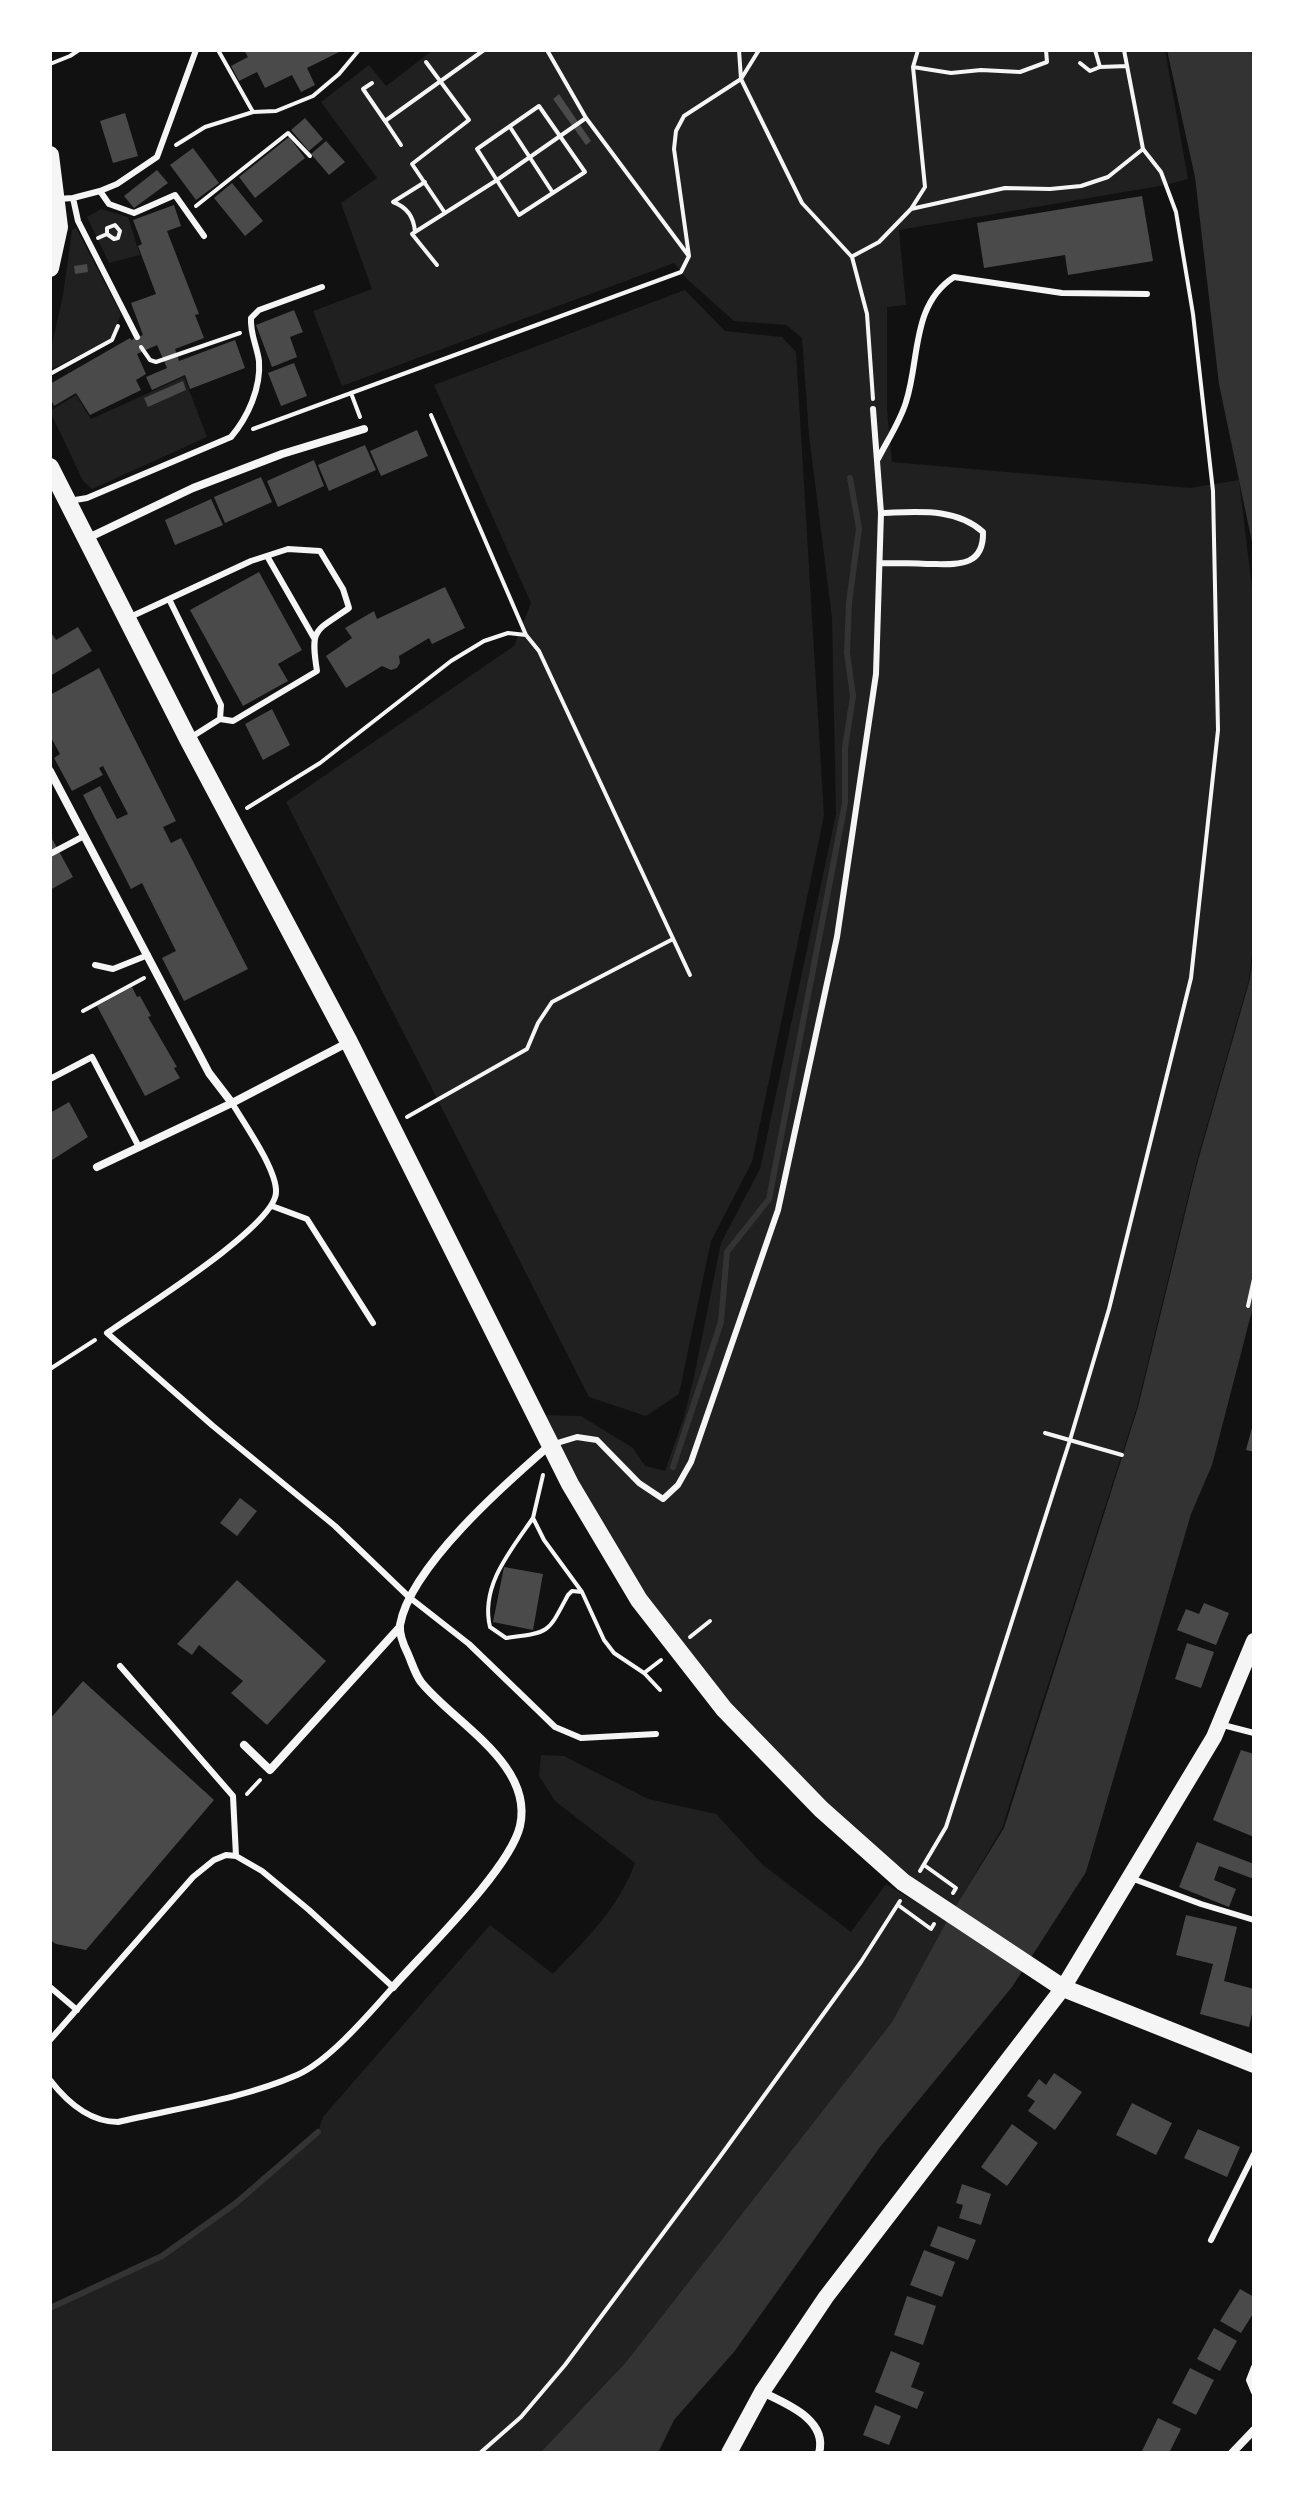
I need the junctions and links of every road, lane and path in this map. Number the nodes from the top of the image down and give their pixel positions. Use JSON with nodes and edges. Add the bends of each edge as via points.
{"nodes":[{"id":1,"x":79,"y":50,"type":"edge"},
{"id":2,"x":196,"y":50,"type":"edge"},
{"id":3,"x":218,"y":50,"type":"edge"},
{"id":4,"x":359,"y":50,"type":"edge"},
{"id":5,"x":484,"y":50,"type":"edge"},
{"id":6,"x":547,"y":50,"type":"edge"},
{"id":7,"x":739,"y":50,"type":"edge"},
{"id":8,"x":759,"y":50,"type":"edge"},
{"id":9,"x":918,"y":50,"type":"edge"},
{"id":10,"x":939,"y":50,"type":"edge"},
{"id":11,"x":953,"y":50,"type":"edge"},
{"id":12,"x":1046,"y":50,"type":"edge"},
{"id":13,"x":1095,"y":50,"type":"edge"},
{"id":14,"x":1124,"y":50,"type":"edge"},
{"id":15,"x":426,"y":62,"type":"dead end"},
{"id":16,"x":1080,"y":63,"type":"dead end"},
{"id":17,"x":50,"y":64,"type":"edge"},
{"id":18,"x":1127,"y":66,"type":"junction"},
{"id":19,"x":913,"y":67,"type":"junction"},
{"id":20,"x":1100,"y":67,"type":"junction"},
{"id":21,"x":741,"y":79,"type":"junction"},
{"id":22,"x":440,"y":81,"type":"junction"},
{"id":23,"x":372,"y":83,"type":"dead end"},
{"id":24,"x":253,"y":112,"type":"junction"},
{"id":25,"x":586,"y":118,"type":"junction"},
{"id":26,"x":385,"y":121,"type":"junction"},
{"id":27,"x":510,"y":127,"type":"junction"},
{"id":28,"x":560,"y":137,"type":"junction"},
{"id":29,"x":401,"y":145,"type":"dead end"},
{"id":30,"x":1143,"y":149,"type":"junction"},
{"id":31,"x":50,"y":155,"type":"edge"},
{"id":32,"x":310,"y":156,"type":"dead end"},
{"id":33,"x":157,"y":157,"type":"junction"},
{"id":34,"x":531,"y":157,"type":"junction"},
{"id":35,"x":497,"y":180,"type":"junction"},
{"id":36,"x":425,"y":182,"type":"junction"},
{"id":37,"x":100,"y":191,"type":"junction"},
{"id":38,"x":553,"y":193,"type":"junction"},
{"id":39,"x":73,"y":198,"type":"junction"},
{"id":40,"x":52,"y":203,"type":"edge"},
{"id":41,"x":911,"y":209,"type":"junction"},
{"id":42,"x":188,"y":213,"type":"junction"},
{"id":43,"x":445,"y":213,"type":"junction"},
{"id":44,"x":415,"y":232,"type":"junction"},
{"id":45,"x":107,"y":234,"type":"dead end"},
{"id":46,"x":204,"y":236,"type":"dead end"},
{"id":47,"x":89,"y":243,"type":"junction"},
{"id":48,"x":689,"y":256,"type":"junction"},
{"id":49,"x":852,"y":257,"type":"junction"},
{"id":50,"x":437,"y":265,"type":"dead end"},
{"id":51,"x":50,"y":268,"type":"edge"},
{"id":52,"x":322,"y":287,"type":"dead end"},
{"id":53,"x":1147,"y":294,"type":"dead end"},
{"id":54,"x":126,"y":311,"type":"junction"},
{"id":55,"x":250,"y":330,"type":"junction"},
{"id":56,"x":137,"y":337,"type":"joint"},
{"id":57,"x":50,"y":374,"type":"edge"},
{"id":58,"x":351,"y":393,"type":"junction"},
{"id":59,"x":873,"y":409,"type":"joint"},
{"id":60,"x":431,"y":415,"type":"dead end"},
{"id":61,"x":364,"y":429,"type":"joint"},
{"id":62,"x":231,"y":437,"type":"junction"},
{"id":63,"x":877,"y":462,"type":"junction"},
{"id":64,"x":50,"y":467,"type":"edge"},
{"id":65,"x":67,"y":502,"type":"junction"},
{"id":66,"x":881,"y":513,"type":"junction"},
{"id":67,"x":88,"y":538,"type":"junction"},
{"id":68,"x":267,"y":556,"type":"junction"},
{"id":69,"x":881,"y":563,"type":"junction"},
{"id":70,"x":169,"y":599,"type":"junction"},
{"id":71,"x":128,"y":618,"type":"junction"},
{"id":72,"x":526,"y":635,"type":"junction"},
{"id":73,"x":314,"y":638,"type":"junction"},
{"id":74,"x":220,"y":719,"type":"junction"},
{"id":75,"x":188,"y":739,"type":"junction"},
{"id":76,"x":50,"y":771,"type":"edge"},
{"id":77,"x":231,"y":817,"type":"junction"},
{"id":78,"x":84,"y":836,"type":"junction"},
{"id":79,"x":50,"y":854,"type":"edge"},
{"id":80,"x":673,"y":939,"type":"junction"},
{"id":81,"x":148,"y":955,"type":"junction"},
{"id":82,"x":95,"y":965,"type":"dead end"},
{"id":83,"x":156,"y":971,"type":"junction"},
{"id":84,"x":690,"y":975,"type":"dead end"},
{"id":85,"x":83,"y":1011,"type":"dead end"},
{"id":86,"x":349,"y":1042,"type":"junction"},
{"id":87,"x":50,"y":1079,"type":"edge"},
{"id":88,"x":232,"y":1103,"type":"junction"},
{"id":89,"x":391,"y":1126,"type":"junction"},
{"id":90,"x":139,"y":1147,"type":"junction"},
{"id":91,"x":97,"y":1167,"type":"dead end"},
{"id":92,"x":272,"y":1206,"type":"junction"},
{"id":93,"x":1254,"y":1281,"type":"edge"},
{"id":94,"x":1248,"y":1306,"type":"dead end"},
{"id":95,"x":373,"y":1323,"type":"dead end"},
{"id":96,"x":107,"y":1333,"type":"junction"},
{"id":97,"x":50,"y":1369,"type":"edge"},
{"id":98,"x":1045,"y":1433,"type":"dead end"},
{"id":99,"x":1070,"y":1440,"type":"junction"},
{"id":100,"x":551,"y":1445,"type":"junction"},
{"id":101,"x":1122,"y":1455,"type":"dead end"},
{"id":102,"x":533,"y":1518,"type":"junction"},
{"id":103,"x":582,"y":1592,"type":"junction"},
{"id":104,"x":409,"y":1597,"type":"junction"},
{"id":105,"x":399,"y":1628,"type":"junction"},
{"id":106,"x":1254,"y":1641,"type":"edge"},
{"id":107,"x":120,"y":1666,"type":"dead end"},
{"id":108,"x":660,"y":1690,"type":"dead end"},
{"id":109,"x":1219,"y":1725,"type":"junction"},
{"id":110,"x":1254,"y":1733,"type":"edge"},
{"id":111,"x":656,"y":1734,"type":"dead end"},
{"id":112,"x":244,"y":1745,"type":"dead end"},
{"id":113,"x":270,"y":1770,"type":"junction"},
{"id":114,"x":234,"y":1808,"type":"junction"},
{"id":115,"x":236,"y":1856,"type":"junction"},
{"id":116,"x":924,"y":1865,"type":"junction"},
{"id":117,"x":918,"y":1875,"type":"dead end"},
{"id":118,"x":1131,"y":1878,"type":"junction"},
{"id":119,"x":956,"y":1888,"type":"dead end"},
{"id":120,"x":905,"y":1895,"type":"dead end"},
{"id":121,"x":898,"y":1905,"type":"junction"},
{"id":122,"x":1254,"y":1920,"type":"edge"},
{"id":123,"x":931,"y":1929,"type":"dead end"},
{"id":124,"x":1058,"y":1986,"type":"junction"},
{"id":125,"x":50,"y":1987,"type":"edge"},
{"id":126,"x":393,"y":1987,"type":"junction"},
{"id":127,"x":77,"y":2010,"type":"junction"},
{"id":128,"x":50,"y":2040,"type":"edge"},
{"id":129,"x":1254,"y":2064,"type":"edge"},
{"id":130,"x":50,"y":2080,"type":"edge"},
{"id":131,"x":1254,"y":2154,"type":"edge"},
{"id":132,"x":1211,"y":2240,"type":"dead end"},
{"id":133,"x":1254,"y":2367,"type":"edge"},
{"id":134,"x":762,"y":2392,"type":"junction"},
{"id":135,"x":1254,"y":2392,"type":"edge"},
{"id":136,"x":1254,"y":2430,"type":"edge"},
{"id":137,"x":480,"y":2453,"type":"edge"},
{"id":138,"x":729,"y":2453,"type":"edge"},
{"id":139,"x":819,"y":2453,"type":"edge"},
{"id":140,"x":1232,"y":2453,"type":"edge"}],
"edges":[{"from":1,"to":17,"type":"path"},
{"from":2,"to":33,"type":"lane"},
{"from":3,"to":24,"type":"path"},
{"from":4,"to":24,"type":"path","via":[[313,96],[276,111]]},
{"from":5,"to":22,"type":"path"},
{"from":6,"to":25,"type":"path"},
{"from":7,"to":21,"type":"path"},
{"from":8,"to":21,"type":"path"},
{"from":9,"to":19,"type":"path"},
{"from":10,"to":11,"type":"path"},
{"from":12,"to":19,"type":"path","via":[[1047,62],[1020,72],[951,73]]},
{"from":13,"to":20,"type":"path"},
{"from":14,"to":18,"type":"path"},
{"from":15,"to":22,"type":"path"},
{"from":16,"to":20,"type":"path","via":[[1090,71]]},
{"from":18,"to":20,"type":"path"},
{"from":18,"to":30,"type":"path"},
{"from":19,"to":41,"type":"path","via":[[925,187]]},
{"from":21,"to":48,"type":"path","via":[[684,116],[676,131]]},
{"from":21,"to":49,"type":"path","via":[[802,203]]},
{"from":22,"to":26,"type":"path"},
{"from":22,"to":36,"type":"path","via":[[469,120],[412,164]]},
{"from":23,"to":26,"type":"path","via":[[363,89]]},
{"from":24,"to":33,"type":"path","via":[[205,127]]},
{"from":25,"to":28,"type":"path"},
{"from":25,"to":48,"type":"path"},
{"from":26,"to":29,"type":"path"},
{"from":27,"to":28,"type":"path","via":[[539,106]]},
{"from":27,"to":34,"type":"path"},
{"from":27,"to":35,"type":"path","via":[[477,149]]},
{"from":28,"to":34,"type":"path"},
{"from":28,"to":38,"type":"path","via":[[585,172]]},
{"from":30,"to":41,"type":"path","via":[[1108,177],[1081,186],[1005,188]]},
{"from":30,"to":99,"type":"path","via":[[1161,172],[1176,212],[1193,314],[1213,491],[1218,730],[1191,978],[1109,1309]]},
{"from":31,"to":40,"type":"main road"},
{"from":32,"to":42,"type":"path","via":[[288,133]]},
{"from":33,"to":37,"type":"lane"},
{"from":34,"to":35,"type":"path"},
{"from":34,"to":38,"type":"path"},
{"from":35,"to":38,"type":"path","via":[[519,215]]},
{"from":35,"to":43,"type":"path"},
{"from":36,"to":43,"type":"path"},
{"from":36,"to":44,"type":"path","via":[[393,202],[403,206]]},
{"from":37,"to":39,"type":"lane"},
{"from":37,"to":42,"type":"lane","via":[[109,204],[134,213],[175,195]]},
{"from":39,"to":40,"type":"lane"},
{"from":39,"to":47,"type":"lane"},
{"from":40,"to":51,"type":"main road","via":[[59,227]]},
{"from":41,"to":49,"type":"path","via":[[879,242]]},
{"from":42,"to":46,"type":"lane"},
{"from":43,"to":44,"type":"path"},
{"from":44,"to":50,"type":"path"},
{"from":45,"to":47,"type":"path"},
{"from":47,"to":54,"type":"lane"},
{"from":48,"to":58,"type":"path","via":[[681,272]]},
{"from":49,"to":59,"type":"path","via":[[867,314]]},
{"from":52,"to":55,"type":"lane","via":[[259,310],[251,318]]},
{"from":53,"to":63,"type":"lane","via":[[1062,293],[954,277],[928,303],[906,403]]},
{"from":54,"to":56,"type":"lane"},
{"from":54,"to":57,"type":"path","via":[[112,340]]},
{"from":55,"to":56,"type":"path","via":[[156,362]]},
{"from":55,"to":62,"type":"lane","via":[[259,362],[255,391],[244,421]]},
{"from":58,"to":61,"type":"path"},
{"from":58,"to":62,"type":"path"},
{"from":59,"to":63,"type":"lane"},
{"from":60,"to":72,"type":"path"},
{"from":61,"to":67,"type":"street","via":[[193,488]]},
{"from":62,"to":65,"type":"lane"},
{"from":63,"to":66,"type":"lane"},
{"from":64,"to":65,"type":"main road"},
{"from":65,"to":67,"type":"main road"},
{"from":66,"to":69,"type":"lane"},
{"from":66,"to":69,"type":"lane","via":[[955,515],[983,532],[976,557],[953,566]]},
{"from":67,"to":71,"type":"main road"},
{"from":68,"to":70,"type":"lane"},
{"from":68,"to":73,"type":"lane"},
{"from":68,"to":73,"type":"lane","via":[[288,549],[320,551],[343,589],[349,608],[320,626]]},
{"from":69,"to":100,"type":"lane","via":[[876,674],[834,952],[778,1210],[691,1462],[663,1499],[639,1483],[597,1440],[577,1437]]},
{"from":70,"to":71,"type":"lane"},
{"from":70,"to":74,"type":"lane","via":[[221,705]]},
{"from":71,"to":75,"type":"main road"},
{"from":72,"to":77,"type":"path","via":[[508,633],[473,647],[320,763]]},
{"from":72,"to":80,"type":"path","via":[[539,651]]},
{"from":73,"to":74,"type":"lane","via":[[317,671],[233,721]]},
{"from":74,"to":75,"type":"lane"},
{"from":75,"to":77,"type":"main road"},
{"from":76,"to":78,"type":"street"},
{"from":77,"to":86,"type":"main road"},
{"from":78,"to":79,"type":"lane"},
{"from":78,"to":81,"type":"street"},
{"from":80,"to":84,"type":"path"},
{"from":80,"to":89,"type":"path","via":[[552,1002],[527,1049]]},
{"from":81,"to":82,"type":"lane","via":[[113,969]]},
{"from":81,"to":83,"type":"street"},
{"from":83,"to":85,"type":"path"},
{"from":83,"to":88,"type":"street","via":[[209,1073]]},
{"from":86,"to":88,"type":"street"},
{"from":86,"to":89,"type":"main road"},
{"from":87,"to":90,"type":"lane","via":[[92,1057]]},
{"from":88,"to":90,"type":"street"},
{"from":88,"to":92,"type":"lane","via":[[268,1164],[276,1192]]},
{"from":89,"to":100,"type":"main road"},
{"from":90,"to":91,"type":"street"},
{"from":92,"to":95,"type":"lane","via":[[307,1219]]},
{"from":92,"to":96,"type":"lane","via":[[239,1240]]},
{"from":93,"to":94,"type":"path"},
{"from":96,"to":97,"type":"path"},
{"from":96,"to":104,"type":"lane","via":[[335,1526]]},
{"from":98,"to":99,"type":"path"},
{"from":99,"to":101,"type":"path"},
{"from":99,"to":116,"type":"path","via":[[946,1827]]},
{"from":100,"to":102,"type":"path"},
{"from":100,"to":104,"type":"street","via":[[496,1491]]},
{"from":100,"to":124,"type":"main road","via":[[639,1600],[724,1709],[821,1809],[903,1882]]},
{"from":102,"to":103,"type":"path"},
{"from":102,"to":103,"type":"path","via":[[500,1565],[491,1592],[490,1627],[506,1638],[539,1635],[551,1628],[568,1595]]},
{"from":103,"to":108,"type":"path","via":[[614,1653]]},
{"from":104,"to":105,"type":"street"},
{"from":104,"to":111,"type":"lane","via":[[469,1644],[555,1727],[581,1738]]},
{"from":105,"to":113,"type":"street"},
{"from":105,"to":126,"type":"street","via":[[420,1680],[511,1772],[522,1798],[520,1826],[507,1856]]},
{"from":106,"to":109,"type":"main road"},
{"from":107,"to":114,"type":"lane","via":[[233,1796]]},
{"from":109,"to":110,"type":"lane"},
{"from":109,"to":118,"type":"main road"},
{"from":112,"to":113,"type":"street"},
{"from":113,"to":114,"type":"path"},
{"from":114,"to":115,"type":"lane"},
{"from":115,"to":126,"type":"lane","via":[[309,1910]]},
{"from":115,"to":127,"type":"lane","via":[[214,1860],[193,1877]]},
{"from":116,"to":117,"type":"path"},
{"from":116,"to":119,"type":"path"},
{"from":118,"to":122,"type":"lane"},
{"from":118,"to":124,"type":"main road"},
{"from":120,"to":121,"type":"path"},
{"from":121,"to":123,"type":"path"},
{"from":121,"to":137,"type":"path","via":[[565,2365],[521,2417]]},
{"from":124,"to":129,"type":"main road"},
{"from":124,"to":134,"type":"main road","via":[[826,2297]]},
{"from":125,"to":127,"type":"lane"},
{"from":126,"to":130,"type":"lane","via":[[323,2059],[299,2074],[250,2090],[102,2122]]},
{"from":127,"to":128,"type":"lane"},
{"from":131,"to":132,"type":"lane"},
{"from":133,"to":135,"type":"lane","via":[[1249,2380]]},
{"from":134,"to":138,"type":"main road"},
{"from":134,"to":139,"type":"street","via":[[796,2408],[813,2424],[820,2436]]},
{"from":136,"to":140,"type":"street"}]}
